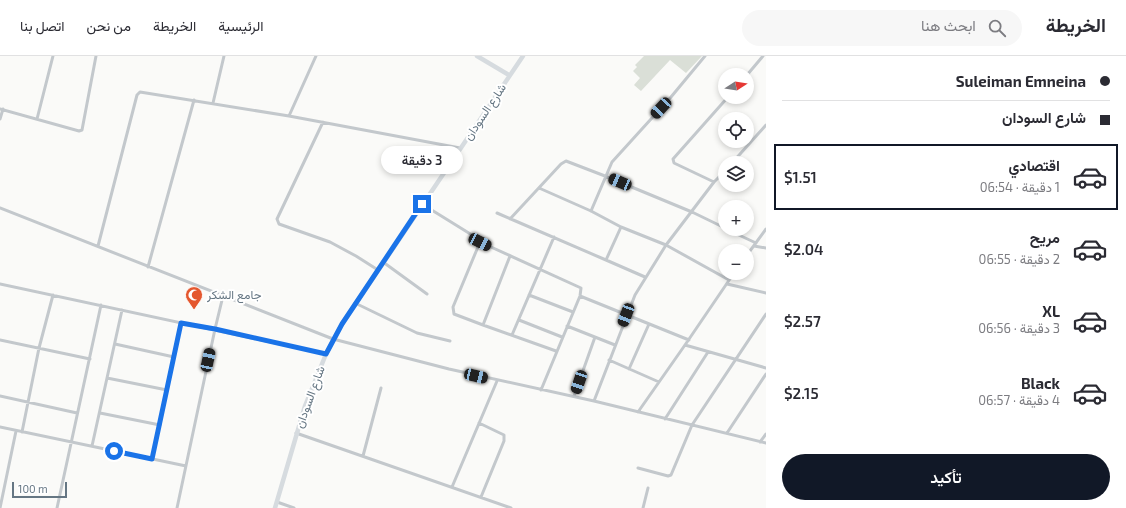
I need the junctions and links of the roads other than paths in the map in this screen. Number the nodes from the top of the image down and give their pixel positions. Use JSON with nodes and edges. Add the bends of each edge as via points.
{"nodes":[{"id":1,"x":53,"y":56,"type":"edge"},
{"id":2,"x":96,"y":56,"type":"edge"},
{"id":3,"x":224,"y":56,"type":"edge"},
{"id":4,"x":316,"y":56,"type":"edge"},
{"id":5,"x":477,"y":56,"type":"edge"},
{"id":6,"x":523,"y":56,"type":"edge"},
{"id":7,"x":705,"y":56,"type":"edge"},
{"id":8,"x":763,"y":56,"type":"edge"},
{"id":9,"x":753,"y":68,"type":"edge"},
{"id":10,"x":509,"y":75,"type":"junction"},
{"id":11,"x":194,"y":100,"type":"junction"},
{"id":12,"x":213,"y":103,"type":"junction"},
{"id":13,"x":722,"y":104,"type":"edge"},
{"id":14,"x":1,"y":109,"type":"edge"},
{"id":15,"x":289,"y":116,"type":"junction"},
{"id":16,"x":0,"y":119,"type":"edge"},
{"id":17,"x":37,"y":119,"type":"junction"},
{"id":18,"x":323,"y":122,"type":"junction"},
{"id":19,"x":766,"y":125,"type":"edge"},
{"id":20,"x":460,"y":148,"type":"junction"},
{"id":21,"x":738,"y":156,"type":"edge"},
{"id":22,"x":605,"y":176,"type":"junction"},
{"id":23,"x":718,"y":178,"type":"edge"},
{"id":24,"x":714,"y":182,"type":"junction"},
{"id":25,"x":539,"y":188,"type":"junction"},
{"id":26,"x":422,"y":204,"type":"junction"},
{"id":27,"x":0,"y":208,"type":"edge"},
{"id":28,"x":591,"y":211,"type":"junction"},
{"id":29,"x":692,"y":212,"type":"junction"},
{"id":30,"x":497,"y":213,"type":"dead end"},
{"id":31,"x":510,"y":219,"type":"junction"},
{"id":32,"x":718,"y":225,"type":"edge"},
{"id":33,"x":622,"y":227,"type":"junction"},
{"id":34,"x":766,"y":229,"type":"edge"},
{"id":35,"x":740,"y":236,"type":"edge"},
{"id":36,"x":554,"y":237,"type":"junction"},
{"id":37,"x":480,"y":242,"type":"junction"},
{"id":38,"x":755,"y":244,"type":"junction"},
{"id":39,"x":666,"y":245,"type":"junction"},
{"id":40,"x":98,"y":246,"type":"junction"},
{"id":41,"x":766,"y":248,"type":"edge"},
{"id":42,"x":510,"y":256,"type":"junction"},
{"id":43,"x":606,"y":260,"type":"junction"},
{"id":44,"x":383,"y":262,"type":"junction"},
{"id":45,"x":148,"y":267,"type":"junction"},
{"id":46,"x":378,"y":270,"type":"junction"},
{"id":47,"x":540,"y":270,"type":"junction"},
{"id":48,"x":645,"y":278,"type":"junction"},
{"id":49,"x":728,"y":282,"type":"junction"},
{"id":50,"x":0,"y":284,"type":"edge"},
{"id":51,"x":766,"y":292,"type":"edge"},
{"id":52,"x":427,"y":294,"type":"dead end"},
{"id":53,"x":53,"y":295,"type":"junction"},
{"id":54,"x":529,"y":295,"type":"junction"},
{"id":55,"x":223,"y":296,"type":"junction"},
{"id":56,"x":580,"y":296,"type":"junction"},
{"id":57,"x":355,"y":303,"type":"junction"},
{"id":58,"x":101,"y":305,"type":"junction"},
{"id":59,"x":122,"y":310,"type":"junction"},
{"id":60,"x":573,"y":312,"type":"junction"},
{"id":61,"x":766,"y":314,"type":"edge"},
{"id":62,"x":626,"y":315,"type":"junction"},
{"id":63,"x":519,"y":320,"type":"junction"},
{"id":64,"x":181,"y":323,"type":"junction"},
{"id":65,"x":649,"y":324,"type":"junction"},
{"id":66,"x":483,"y":325,"type":"junction"},
{"id":67,"x":567,"y":326,"type":"junction"},
{"id":68,"x":215,"y":329,"type":"junction"},
{"id":69,"x":512,"y":335,"type":"junction"},
{"id":70,"x":562,"y":337,"type":"junction"},
{"id":71,"x":595,"y":337,"type":"junction"},
{"id":72,"x":333,"y":339,"type":"junction"},
{"id":73,"x":0,"y":340,"type":"edge"},
{"id":74,"x":688,"y":340,"type":"junction"},
{"id":75,"x":450,"y":341,"type":"dead end"},
{"id":76,"x":115,"y":344,"type":"junction"},
{"id":77,"x":615,"y":345,"type":"junction"},
{"id":78,"x":685,"y":345,"type":"junction"},
{"id":79,"x":39,"y":348,"type":"junction"},
{"id":80,"x":556,"y":351,"type":"junction"},
{"id":81,"x":708,"y":352,"type":"junction"},
{"id":82,"x":326,"y":354,"type":"junction"},
{"id":83,"x":174,"y":358,"type":"junction"},
{"id":84,"x":90,"y":359,"type":"junction"},
{"id":85,"x":735,"y":359,"type":"junction"},
{"id":86,"x":609,"y":360,"type":"junction"},
{"id":87,"x":766,"y":368,"type":"edge"},
{"id":88,"x":630,"y":369,"type":"junction"},
{"id":89,"x":766,"y":374,"type":"edge"},
{"id":90,"x":107,"y":378,"type":"junction"},
{"id":91,"x":497,"y":380,"type":"junction"},
{"id":92,"x":659,"y":382,"type":"junction"},
{"id":93,"x":381,"y":388,"type":"dead end"},
{"id":94,"x":167,"y":390,"type":"junction"},
{"id":95,"x":541,"y":390,"type":"junction"},
{"id":96,"x":0,"y":396,"type":"edge"},
{"id":97,"x":574,"y":396,"type":"junction"},
{"id":98,"x":594,"y":401,"type":"junction"},
{"id":99,"x":27,"y":402,"type":"junction"},
{"id":100,"x":638,"y":412,"type":"junction"},
{"id":101,"x":77,"y":413,"type":"junction"},
{"id":102,"x":100,"y":413,"type":"junction"},
{"id":103,"x":665,"y":419,"type":"junction"},
{"id":104,"x":479,"y":424,"type":"junction"},
{"id":105,"x":160,"y":425,"type":"junction"},
{"id":106,"x":692,"y":425,"type":"junction"},
{"id":107,"x":0,"y":427,"type":"edge"},
{"id":108,"x":16,"y":431,"type":"junction"},
{"id":109,"x":22,"y":432,"type":"junction"},
{"id":110,"x":296,"y":433,"type":"junction"},
{"id":111,"x":727,"y":433,"type":"junction"},
{"id":112,"x":766,"y":434,"type":"edge"},
{"id":113,"x":71,"y":442,"type":"junction"},
{"id":114,"x":760,"y":442,"type":"junction"},
{"id":115,"x":766,"y":443,"type":"edge"},
{"id":116,"x":92,"y":446,"type":"junction"},
{"id":117,"x":362,"y":456,"type":"junction"},
{"id":118,"x":152,"y":459,"type":"junction"},
{"id":119,"x":186,"y":466,"type":"junction"},
{"id":120,"x":638,"y":468,"type":"dead end"},
{"id":121,"x":452,"y":487,"type":"junction"},
{"id":122,"x":648,"y":488,"type":"dead end"},
{"id":123,"x":481,"y":498,"type":"junction"},
{"id":124,"x":277,"y":502,"type":"junction"},
{"id":125,"x":0,"y":508,"type":"edge"},
{"id":126,"x":58,"y":508,"type":"edge"},
{"id":127,"x":177,"y":508,"type":"edge"},
{"id":128,"x":275,"y":508,"type":"edge"},
{"id":129,"x":294,"y":508,"type":"edge"},
{"id":130,"x":511,"y":508,"type":"edge"},
{"id":131,"x":642,"y":508,"type":"edge"}],
"edges":[{"from":1,"to":17,"type":"street"},
{"from":2,"to":17,"type":"street","via":[[82,130]]},
{"from":3,"to":12,"type":"street"},
{"from":4,"to":15,"type":"street"},
{"from":5,"to":10,"type":"main road"},
{"from":6,"to":10,"type":"main road","name":"شارع السودان"},
{"from":7,"to":22,"type":"street","via":[[671,98],[620,152]]},
{"from":8,"to":9,"type":"street"},
{"from":10,"to":20,"type":"main road","name":"شارع السودان"},
{"from":11,"to":12,"type":"street"},
{"from":11,"to":40,"type":"street","via":[[141,92],[137,94]]},
{"from":11,"to":45,"type":"street"},
{"from":12,"to":15,"type":"street"},
{"from":13,"to":24,"type":"street","via":[[673,159],[674,162]]},
{"from":14,"to":16,"type":"street"},
{"from":14,"to":17,"type":"street"},
{"from":15,"to":18,"type":"street"},
{"from":18,"to":20,"type":"street"},
{"from":18,"to":46,"type":"street","via":[[277,222],[330,242]]},
{"from":19,"to":21,"type":"street"},
{"from":20,"to":26,"type":"main road","name":"شارع السودان"},
{"from":22,"to":25,"type":"street","via":[[564,161]]},
{"from":22,"to":28,"type":"street"},
{"from":22,"to":29,"type":"street"},
{"from":23,"to":24,"type":"street"},
{"from":24,"to":29,"type":"street"},
{"from":25,"to":28,"type":"street"},
{"from":25,"to":31,"type":"street"},
{"from":26,"to":37,"type":"street"},
{"from":26,"to":44,"type":"main road","name":"شارع السودان"},
{"from":27,"to":40,"type":"street"},
{"from":28,"to":33,"type":"street"},
{"from":29,"to":32,"type":"street"},
{"from":29,"to":39,"type":"street"},
{"from":30,"to":31,"type":"street"},
{"from":31,"to":36,"type":"street"},
{"from":33,"to":39,"type":"street"},
{"from":33,"to":43,"type":"street"},
{"from":34,"to":38,"type":"street"},
{"from":35,"to":38,"type":"street"},
{"from":36,"to":43,"type":"street"},
{"from":36,"to":47,"type":"street"},
{"from":37,"to":42,"type":"street"},
{"from":37,"to":66,"type":"street","via":[[453,312]]},
{"from":38,"to":41,"type":"street"},
{"from":39,"to":48,"type":"street"},
{"from":39,"to":49,"type":"street"},
{"from":40,"to":45,"type":"street"},
{"from":42,"to":47,"type":"street"},
{"from":42,"to":66,"type":"street"},
{"from":43,"to":48,"type":"street"},
{"from":44,"to":46,"type":"main road","name":"شارع السودان"},
{"from":44,"to":52,"type":"street"},
{"from":45,"to":55,"type":"street"},
{"from":46,"to":57,"type":"main road","name":"شارع السودان"},
{"from":47,"to":54,"type":"street"},
{"from":47,"to":56,"type":"street","via":[[579,286]]},
{"from":48,"to":62,"type":"street"},
{"from":49,"to":51,"type":"street"},
{"from":49,"to":74,"type":"street"},
{"from":50,"to":53,"type":"street"},
{"from":53,"to":58,"type":"street"},
{"from":53,"to":79,"type":"street"},
{"from":54,"to":60,"type":"street"},
{"from":54,"to":63,"type":"street"},
{"from":55,"to":68,"type":"street"},
{"from":55,"to":72,"type":"street"},
{"from":56,"to":60,"type":"street"},
{"from":56,"to":62,"type":"street"},
{"from":57,"to":72,"type":"main road","name":"شارع السودان"},
{"from":57,"to":75,"type":"street","via":[[417,333]]},
{"from":58,"to":59,"type":"street"},
{"from":58,"to":84,"type":"street"},
{"from":59,"to":64,"type":"street"},
{"from":59,"to":76,"type":"street"},
{"from":60,"to":67,"type":"street"},
{"from":61,"to":85,"type":"street"},
{"from":62,"to":65,"type":"street"},
{"from":62,"to":77,"type":"street"},
{"from":63,"to":69,"type":"street"},
{"from":63,"to":70,"type":"street"},
{"from":64,"to":68,"type":"street"},
{"from":64,"to":83,"type":"street"},
{"from":65,"to":74,"type":"street"},
{"from":65,"to":88,"type":"street"},
{"from":66,"to":69,"type":"street"},
{"from":67,"to":70,"type":"street"},
{"from":67,"to":71,"type":"street"},
{"from":68,"to":82,"type":"street"},
{"from":68,"to":119,"type":"street"},
{"from":69,"to":80,"type":"street"},
{"from":70,"to":80,"type":"street"},
{"from":71,"to":77,"type":"street"},
{"from":71,"to":97,"type":"street"},
{"from":72,"to":82,"type":"main road","name":"شارع السودان"},
{"from":72,"to":91,"type":"street"},
{"from":73,"to":79,"type":"street"},
{"from":74,"to":78,"type":"street"},
{"from":76,"to":83,"type":"street"},
{"from":76,"to":90,"type":"street"},
{"from":77,"to":86,"type":"street"},
{"from":78,"to":81,"type":"street"},
{"from":78,"to":92,"type":"street"},
{"from":79,"to":84,"type":"street"},
{"from":79,"to":99,"type":"street"},
{"from":80,"to":95,"type":"street"},
{"from":81,"to":85,"type":"street"},
{"from":81,"to":103,"type":"street"},
{"from":82,"to":110,"type":"main road","name":"شارع السودان","via":[[310,390]]},
{"from":83,"to":94,"type":"street"},
{"from":84,"to":101,"type":"street"},
{"from":85,"to":87,"type":"street"},
{"from":85,"to":106,"type":"street"},
{"from":86,"to":88,"type":"street"},
{"from":86,"to":98,"type":"street"},
{"from":88,"to":92,"type":"street"},
{"from":89,"to":111,"type":"street"},
{"from":90,"to":94,"type":"street"},
{"from":90,"to":102,"type":"street"},
{"from":91,"to":95,"type":"street"},
{"from":91,"to":104,"type":"street"},
{"from":92,"to":100,"type":"street"},
{"from":93,"to":117,"type":"street"},
{"from":94,"to":105,"type":"street"},
{"from":95,"to":97,"type":"street"},
{"from":96,"to":99,"type":"street"},
{"from":97,"to":98,"type":"street"},
{"from":98,"to":100,"type":"street"},
{"from":99,"to":101,"type":"street"},
{"from":99,"to":109,"type":"street"},
{"from":100,"to":103,"type":"street"},
{"from":101,"to":113,"type":"street"},
{"from":102,"to":105,"type":"street"},
{"from":102,"to":116,"type":"street"},
{"from":103,"to":106,"type":"street"},
{"from":104,"to":121,"type":"street"},
{"from":104,"to":123,"type":"street","via":[[504,435],[505,438]]},
{"from":105,"to":118,"type":"street"},
{"from":106,"to":111,"type":"street"},
{"from":106,"to":120,"type":"street","via":[[671,475]]},
{"from":107,"to":108,"type":"street"},
{"from":108,"to":109,"type":"street"},
{"from":108,"to":125,"type":"street"},
{"from":109,"to":113,"type":"street"},
{"from":110,"to":117,"type":"street"},
{"from":110,"to":124,"type":"main road","name":"شارع السودان"},
{"from":111,"to":114,"type":"street"},
{"from":112,"to":114,"type":"street"},
{"from":113,"to":116,"type":"street"},
{"from":113,"to":126,"type":"street"},
{"from":114,"to":115,"type":"street"},
{"from":116,"to":118,"type":"street"},
{"from":117,"to":121,"type":"street"},
{"from":118,"to":119,"type":"street"},
{"from":119,"to":127,"type":"street"},
{"from":121,"to":123,"type":"street"},
{"from":122,"to":131,"type":"street"},
{"from":123,"to":130,"type":"street"},
{"from":124,"to":128,"type":"main road","name":"شارع السودان"},
{"from":124,"to":129,"type":"street"}]}
